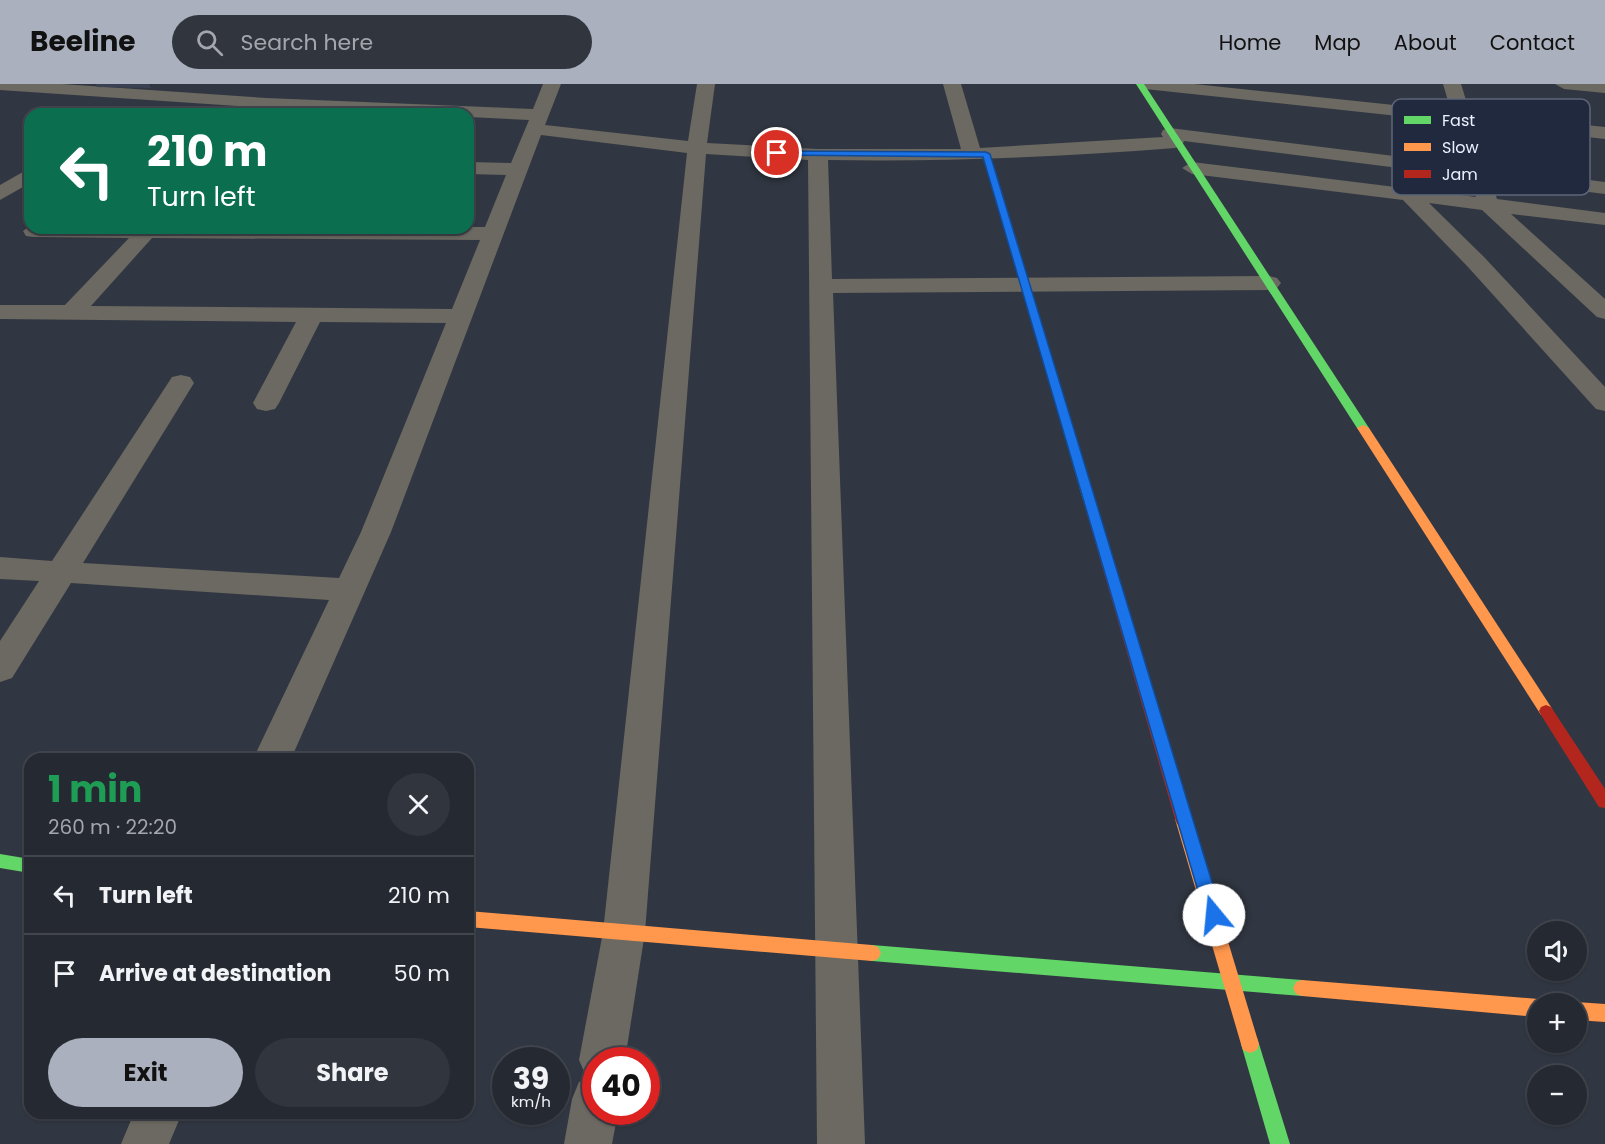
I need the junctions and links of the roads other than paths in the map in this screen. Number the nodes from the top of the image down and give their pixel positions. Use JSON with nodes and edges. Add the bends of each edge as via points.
{"nodes":[{"id":1,"x":169,"y":84,"type":"edge"},
{"id":2,"x":284,"y":84,"type":"edge"},
{"id":3,"x":552,"y":84,"type":"edge"},
{"id":4,"x":706,"y":84,"type":"edge"},
{"id":5,"x":951,"y":84,"type":"edge"},
{"id":6,"x":1140,"y":84,"type":"edge"},
{"id":7,"x":1145,"y":84,"type":"edge"},
{"id":8,"x":1452,"y":84,"type":"edge"},
{"id":9,"x":1564,"y":84,"type":"edge"},
{"id":10,"x":0,"y":86,"type":"edge"},
{"id":11,"x":1605,"y":88,"type":"edge"},
{"id":12,"x":150,"y":96,"type":"junction"},
{"id":13,"x":1456,"y":99,"type":"edge"},
{"id":14,"x":131,"y":108,"type":"edge"},
{"id":15,"x":252,"y":108,"type":"edge"},
{"id":16,"x":262,"y":108,"type":"edge"},
{"id":17,"x":1392,"y":110,"type":"edge"},
{"id":18,"x":474,"y":119,"type":"edge"},
{"id":19,"x":538,"y":122,"type":"junction"},
{"id":20,"x":1590,"y":132,"type":"edge"},
{"id":21,"x":1605,"y":134,"type":"edge"},
{"id":22,"x":1173,"y":138,"type":"junction"},
{"id":23,"x":697,"y":148,"type":"junction"},
{"id":24,"x":818,"y":155,"type":"junction"},
{"id":25,"x":979,"y":155,"type":"junction"},
{"id":26,"x":1392,"y":162,"type":"edge"},
{"id":27,"x":474,"y":168,"type":"edge"},
{"id":28,"x":1192,"y":168,"type":"junction"},
{"id":29,"x":519,"y":169,"type":"junction"},
{"id":30,"x":24,"y":178,"type":"edge"},
{"id":31,"x":1590,"y":186,"type":"edge"},
{"id":32,"x":1605,"y":188,"type":"edge"},
{"id":33,"x":1392,"y":192,"type":"edge"},
{"id":34,"x":0,"y":194,"type":"edge"},
{"id":35,"x":1409,"y":195,"type":"edge"},
{"id":36,"x":1416,"y":195,"type":"edge"},
{"id":37,"x":1485,"y":195,"type":"edge"},
{"id":38,"x":1488,"y":204,"type":"junction"},
{"id":39,"x":1605,"y":219,"type":"edge"},
{"id":40,"x":144,"y":234,"type":"edge"},
{"id":41,"x":474,"y":234,"type":"edge"},
{"id":42,"x":494,"y":234,"type":"junction"},
{"id":43,"x":1269,"y":283,"type":"junction"},
{"id":44,"x":1025,"y":285,"type":"junction"},
{"id":45,"x":821,"y":286,"type":"junction"},
{"id":46,"x":0,"y":312,"type":"edge"},
{"id":47,"x":1605,"y":312,"type":"edge"},
{"id":48,"x":71,"y":313,"type":"junction"},
{"id":49,"x":312,"y":315,"type":"junction"},
{"id":50,"x":461,"y":316,"type":"junction"},
{"id":51,"x":181,"y":383,"type":"dead end"},
{"id":52,"x":266,"y":403,"type":"dead end"},
{"id":53,"x":1605,"y":403,"type":"edge"},
{"id":54,"x":0,"y":568,"type":"edge"},
{"id":55,"x":62,"y":571,"type":"junction"},
{"id":56,"x":349,"y":590,"type":"junction"},
{"id":57,"x":0,"y":669,"type":"edge"},
{"id":58,"x":275,"y":753,"type":"edge"},
{"id":59,"x":1605,"y":802,"type":"edge"},
{"id":60,"x":0,"y":861,"type":"edge"},
{"id":61,"x":24,"y":865,"type":"edge"},
{"id":62,"x":474,"y":920,"type":"edge"},
{"id":63,"x":624,"y":932,"type":"junction"},
{"id":64,"x":838,"y":949,"type":"junction"},
{"id":65,"x":1234,"y":982,"type":"junction"},
{"id":66,"x":1527,"y":1007,"type":"edge"},
{"id":67,"x":1587,"y":1012,"type":"edge"},
{"id":68,"x":1605,"y":1013,"type":"edge"},
{"id":69,"x":604,"y":1047,"type":"edge"},
{"id":70,"x":155,"y":1119,"type":"edge"},
{"id":71,"x":591,"y":1125,"type":"edge"},
{"id":72,"x":145,"y":1144,"type":"edge"},
{"id":73,"x":588,"y":1144,"type":"edge"},
{"id":74,"x":841,"y":1144,"type":"edge"},
{"id":75,"x":1280,"y":1144,"type":"edge"}],
"edges":[{"from":1,"to":12,"type":"street"},
{"from":2,"to":16,"type":"street"},
{"from":3,"to":19,"type":"street"},
{"from":4,"to":23,"type":"street"},
{"from":5,"to":25,"type":"street"},
{"from":6,"to":22,"type":"street"},
{"from":7,"to":17,"type":"street"},
{"from":8,"to":13,"type":"street"},
{"from":9,"to":11,"type":"street"},
{"from":10,"to":12,"type":"street"},
{"from":12,"to":14,"type":"street"},
{"from":12,"to":15,"type":"street"},
{"from":18,"to":19,"type":"street"},
{"from":19,"to":23,"type":"street"},
{"from":19,"to":29,"type":"street"},
{"from":20,"to":21,"type":"street"},
{"from":22,"to":25,"type":"street","via":[[1061,152]]},
{"from":22,"to":26,"type":"street"},
{"from":22,"to":28,"type":"street"},
{"from":23,"to":24,"type":"street"},
{"from":23,"to":63,"type":"street"},
{"from":24,"to":25,"type":"street"},
{"from":24,"to":45,"type":"street"},
{"from":25,"to":44,"type":"street"},
{"from":27,"to":29,"type":"street"},
{"from":28,"to":33,"type":"street"},
{"from":28,"to":43,"type":"street"},
{"from":29,"to":42,"type":"street"},
{"from":30,"to":34,"type":"street"},
{"from":31,"to":32,"type":"street"},
{"from":35,"to":53,"type":"street"},
{"from":36,"to":38,"type":"street"},
{"from":37,"to":38,"type":"street"},
{"from":38,"to":39,"type":"street"},
{"from":38,"to":47,"type":"street"},
{"from":40,"to":48,"type":"street"},
{"from":41,"to":42,"type":"street"},
{"from":42,"to":50,"type":"street"},
{"from":43,"to":44,"type":"street"},
{"from":43,"to":59,"type":"street"},
{"from":44,"to":45,"type":"street"},
{"from":44,"to":65,"type":"street"},
{"from":45,"to":64,"type":"street"},
{"from":46,"to":48,"type":"street"},
{"from":48,"to":49,"type":"street"},
{"from":49,"to":50,"type":"street"},
{"from":49,"to":52,"type":"street"},
{"from":50,"to":56,"type":"street","via":[[376,532]]},
{"from":51,"to":55,"type":"street"},
{"from":54,"to":55,"type":"street"},
{"from":55,"to":56,"type":"street"},
{"from":55,"to":57,"type":"street"},
{"from":56,"to":58,"type":"street"},
{"from":60,"to":61,"type":"street"},
{"from":62,"to":63,"type":"street"},
{"from":63,"to":64,"type":"street"},
{"from":63,"to":69,"type":"street"},
{"from":64,"to":65,"type":"street"},
{"from":64,"to":74,"type":"street"},
{"from":65,"to":66,"type":"street"},
{"from":65,"to":75,"type":"street"},
{"from":67,"to":68,"type":"street"},
{"from":70,"to":72,"type":"street"},
{"from":71,"to":73,"type":"street"}]}
